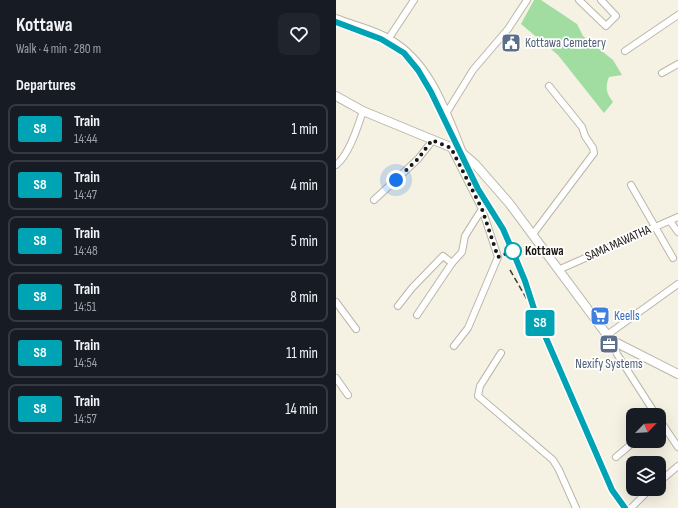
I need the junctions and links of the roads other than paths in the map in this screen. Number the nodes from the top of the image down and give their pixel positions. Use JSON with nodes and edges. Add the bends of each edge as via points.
{"nodes":[{"id":1,"x":414,"y":0,"type":"edge"},
{"id":2,"x":527,"y":0,"type":"edge"},
{"id":3,"x":579,"y":0,"type":"edge"},
{"id":4,"x":601,"y":0,"type":"edge"},
{"id":5,"x":678,"y":14,"type":"edge"},
{"id":6,"x":336,"y":18,"type":"edge"},
{"id":7,"x":389,"y":38,"type":"junction"},
{"id":8,"x":625,"y":51,"type":"dead end"},
{"id":9,"x":678,"y":64,"type":"edge"},
{"id":10,"x":662,"y":74,"type":"dead end"},
{"id":11,"x":549,"y":86,"type":"dead end"},
{"id":12,"x":336,"y":96,"type":"edge"},
{"id":13,"x":363,"y":111,"type":"junction"},
{"id":14,"x":447,"y":112,"type":"junction"},
{"id":15,"x":432,"y":140,"type":"junction"},
{"id":16,"x":451,"y":148,"type":"junction"},
{"id":17,"x":464,"y":155,"type":"junction"},
{"id":18,"x":336,"y":165,"type":"edge"},
{"id":19,"x":631,"y":185,"type":"dead end"},
{"id":20,"x":374,"y":200,"type":"dead end"},
{"id":21,"x":482,"y":209,"type":"junction"},
{"id":22,"x":678,"y":217,"type":"edge"},
{"id":23,"x":670,"y":221,"type":"junction"},
{"id":24,"x":654,"y":228,"type":"junction"},
{"id":25,"x":678,"y":232,"type":"edge"},
{"id":26,"x":533,"y":234,"type":"junction"},
{"id":27,"x":673,"y":258,"type":"dead end"},
{"id":28,"x":452,"y":263,"type":"junction"},
{"id":29,"x":558,"y":270,"type":"junction"},
{"id":30,"x":678,"y":284,"type":"edge"},
{"id":31,"x":336,"y":302,"type":"edge"},
{"id":32,"x":398,"y":306,"type":"dead end"},
{"id":33,"x":417,"y":315,"type":"dead end"},
{"id":34,"x":356,"y":329,"type":"dead end"},
{"id":35,"x":610,"y":338,"type":"junction"},
{"id":36,"x":454,"y":346,"type":"dead end"},
{"id":37,"x":501,"y":353,"type":"dead end"},
{"id":38,"x":678,"y":374,"type":"edge"},
{"id":39,"x":336,"y":378,"type":"edge"},
{"id":40,"x":348,"y":394,"type":"dead end"},
{"id":41,"x":652,"y":408,"type":"edge"},
{"id":42,"x":666,"y":430,"type":"edge"},
{"id":43,"x":678,"y":447,"type":"edge"},
{"id":44,"x":627,"y":448,"type":"edge"},
{"id":45,"x":616,"y":457,"type":"dead end"},
{"id":46,"x":678,"y":466,"type":"edge"},
{"id":47,"x":666,"y":476,"type":"edge"},
{"id":48,"x":643,"y":496,"type":"edge"},
{"id":49,"x":576,"y":508,"type":"edge"},
{"id":50,"x":631,"y":508,"type":"edge"}],
"edges":[{"from":1,"to":7,"type":"street"},
{"from":2,"to":14,"type":"street","via":[[508,29],[473,70]]},
{"from":3,"to":4,"type":"street","via":[[606,26],[616,16]]},
{"from":5,"to":8,"type":"street"},
{"from":6,"to":7,"type":"street"},
{"from":7,"to":14,"type":"street","via":[[405,48],[421,66]]},
{"from":9,"to":10,"type":"street"},
{"from":11,"to":26,"type":"street","via":[[582,127],[594,153]]},
{"from":12,"to":13,"type":"main road"},
{"from":13,"to":15,"type":"main road"},
{"from":13,"to":18,"type":"street","via":[[355,132]]},
{"from":14,"to":17,"type":"street"},
{"from":15,"to":16,"type":"main road"},
{"from":15,"to":20,"type":"street","via":[[418,159]]},
{"from":16,"to":17,"type":"main road"},
{"from":16,"to":21,"type":"street"},
{"from":17,"to":26,"type":"main road","via":[[494,185]]},
{"from":19,"to":24,"type":"street"},
{"from":21,"to":28,"type":"street","via":[[465,236],[462,252]]},
{"from":21,"to":36,"type":"street","via":[[498,257],[468,328]]},
{"from":22,"to":23,"type":"street","name":"SAMA MAWATHA"},
{"from":23,"to":24,"type":"street","name":"SAMA MAWATHA"},
{"from":23,"to":25,"type":"street"},
{"from":24,"to":27,"type":"street"},
{"from":24,"to":29,"type":"street","name":"SAMA MAWATHA"},
{"from":26,"to":29,"type":"main road"},
{"from":28,"to":32,"type":"street","via":[[443,256]]},
{"from":28,"to":33,"type":"street"},
{"from":29,"to":35,"type":"main road"},
{"from":30,"to":35,"type":"street"},
{"from":31,"to":34,"type":"street"},
{"from":35,"to":38,"type":"main road"},
{"from":35,"to":41,"type":"street","via":[[617,354]]},
{"from":37,"to":49,"type":"street","via":[[480,386],[478,396],[552,460]]},
{"from":39,"to":40,"type":"street"},
{"from":42,"to":43,"type":"street"},
{"from":44,"to":45,"type":"street"},
{"from":46,"to":47,"type":"street"},
{"from":48,"to":50,"type":"street"}]}
